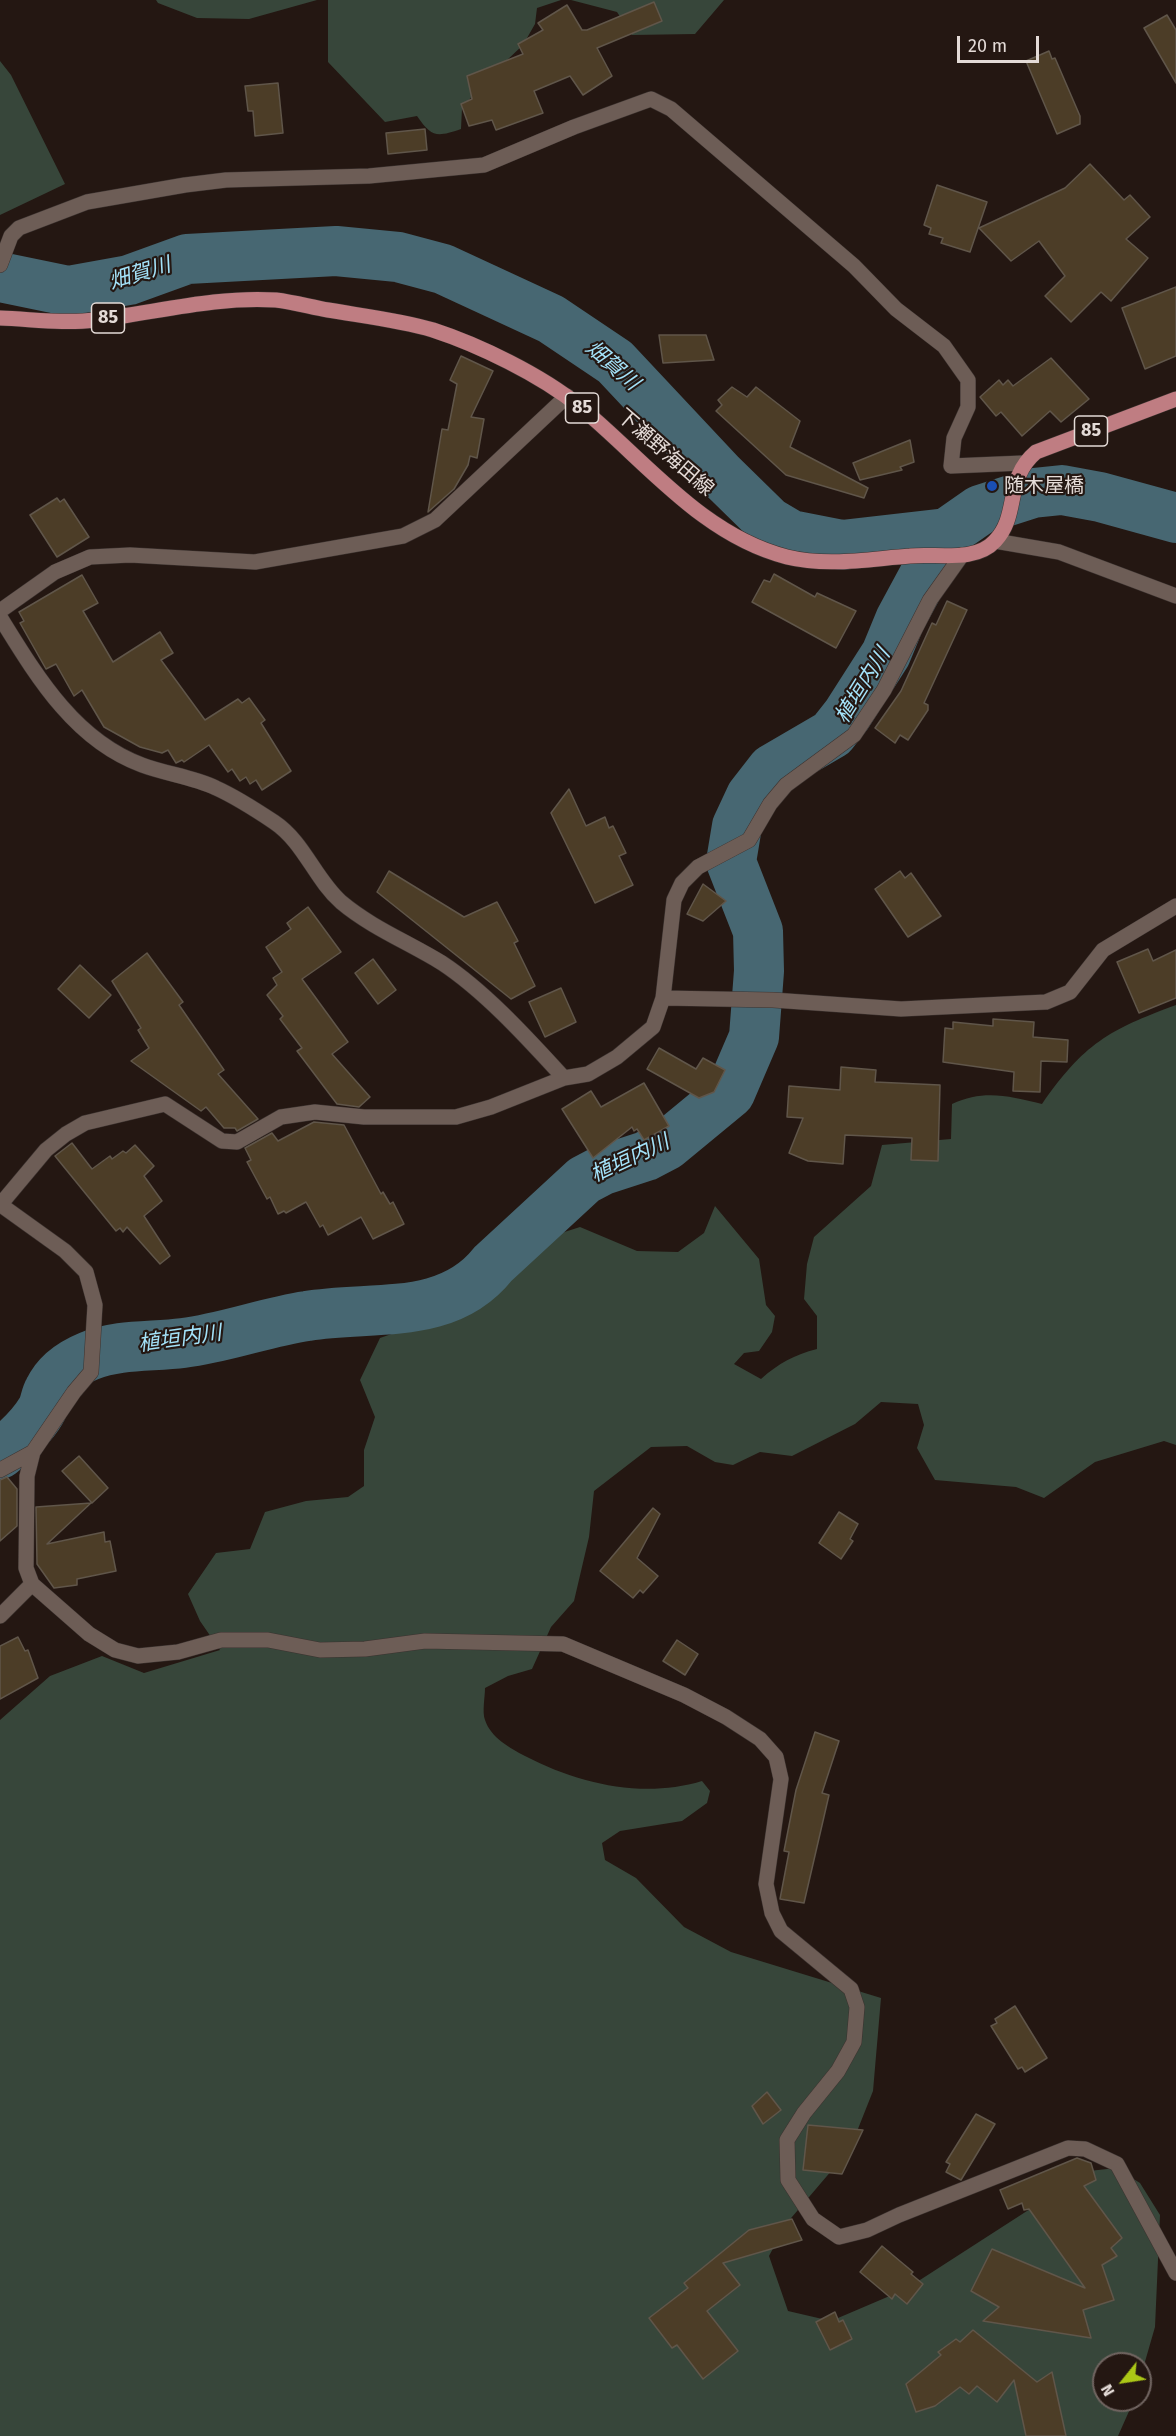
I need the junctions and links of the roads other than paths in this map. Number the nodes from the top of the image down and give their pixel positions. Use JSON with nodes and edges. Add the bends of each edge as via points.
{"nodes":[{"id":1,"x":0,"y":266,"type":"edge"},
{"id":2,"x":0,"y":318,"type":"edge"},
{"id":3,"x":567,"y":396,"type":"junction"},
{"id":4,"x":1176,"y":399,"type":"edge"},
{"id":5,"x":1020,"y":469,"type":"junction"},
{"id":6,"x":995,"y":541,"type":"junction"},
{"id":7,"x":962,"y":555,"type":"junction"},
{"id":8,"x":1176,"y":596,"type":"edge"},
{"id":9,"x":0,"y":611,"type":"edge"},
{"id":10,"x":0,"y":617,"type":"edge"},
{"id":11,"x":1176,"y":906,"type":"edge"},
{"id":12,"x":663,"y":998,"type":"junction"},
{"id":13,"x":564,"y":1078,"type":"junction"},
{"id":14,"x":1,"y":1205,"type":"edge"},
{"id":15,"x":33,"y":1452,"type":"junction"},
{"id":16,"x":0,"y":1470,"type":"edge"},
{"id":17,"x":32,"y":1584,"type":"junction"},
{"id":18,"x":0,"y":1616,"type":"edge"},
{"id":19,"x":1176,"y":2273,"type":"edge"}],
"edges":[{"from":1,"to":5,"type":"street","via":[[11,236],[19,228],[87,202],[226,180],[369,176],[484,165],[651,99],[671,109],[854,266],[896,309],[944,346],[968,380],[968,406],[954,438],[951,466]]},
{"from":2,"to":3,"type":"main road","name":"下瀬野海田線","number":"85","via":[[91,321],[168,307],[277,300],[429,329],[482,348]]},
{"from":3,"to":7,"type":"main road","name":"下瀬野海田線","number":"85","via":[[691,505],[747,542],[786,556],[820,562]]},
{"from":3,"to":9,"type":"street","via":[[435,520],[403,536],[255,562],[130,555],[90,557],[55,572]]},
{"from":4,"to":5,"type":"main road","number":"85","via":[[1036,452]]},
{"from":5,"to":6,"type":"main road","via":[[1007,521]]},
{"from":6,"to":7,"type":"main road","name":"下瀬野海田線","number":"85","via":[[980,551]]},
{"from":6,"to":8,"type":"street","via":[[1059,552]]},
{"from":7,"to":12,"type":"street","via":[[930,600],[884,690],[854,735],[786,785],[749,840],[698,867],[682,883],[674,900]]},
{"from":10,"to":13,"type":"street","via":[[34,672],[65,712],[83,728],[140,765],[215,787],[277,824],[300,847],[340,901],[368,922],[442,964],[509,1022]]},
{"from":11,"to":12,"type":"street","via":[[1103,950],[1070,992],[1046,1002],[901,1009],[773,1000]]},
{"from":12,"to":13,"type":"street","via":[[653,1027],[638,1042],[588,1074]]},
{"from":13,"to":14,"type":"street","via":[[456,1117],[364,1117],[315,1112],[282,1117],[237,1142],[222,1141],[165,1104],[142,1108],[85,1123],[66,1134],[46,1150]]},
{"from":14,"to":15,"type":"street","via":[[65,1251],[86,1272],[95,1305],[91,1372]]},
{"from":15,"to":16,"type":"street"},
{"from":15,"to":17,"type":"street","via":[[27,1476],[25,1524],[26,1568]]},
{"from":17,"to":18,"type":"street"},
{"from":17,"to":19,"type":"street","via":[[89,1634],[115,1650],[138,1656],[178,1652],[221,1640],[268,1640],[320,1650],[425,1641],[563,1644],[726,1717],[760,1739],[776,1757],[781,1779],[766,1884],[772,1913],[781,1931],[851,1989],[858,2007],[854,2042],[838,2071],[787,2140],[788,2180],[813,2219],[839,2237],[867,2230],[1068,2148],[1085,2149],[1117,2164]]}]}
